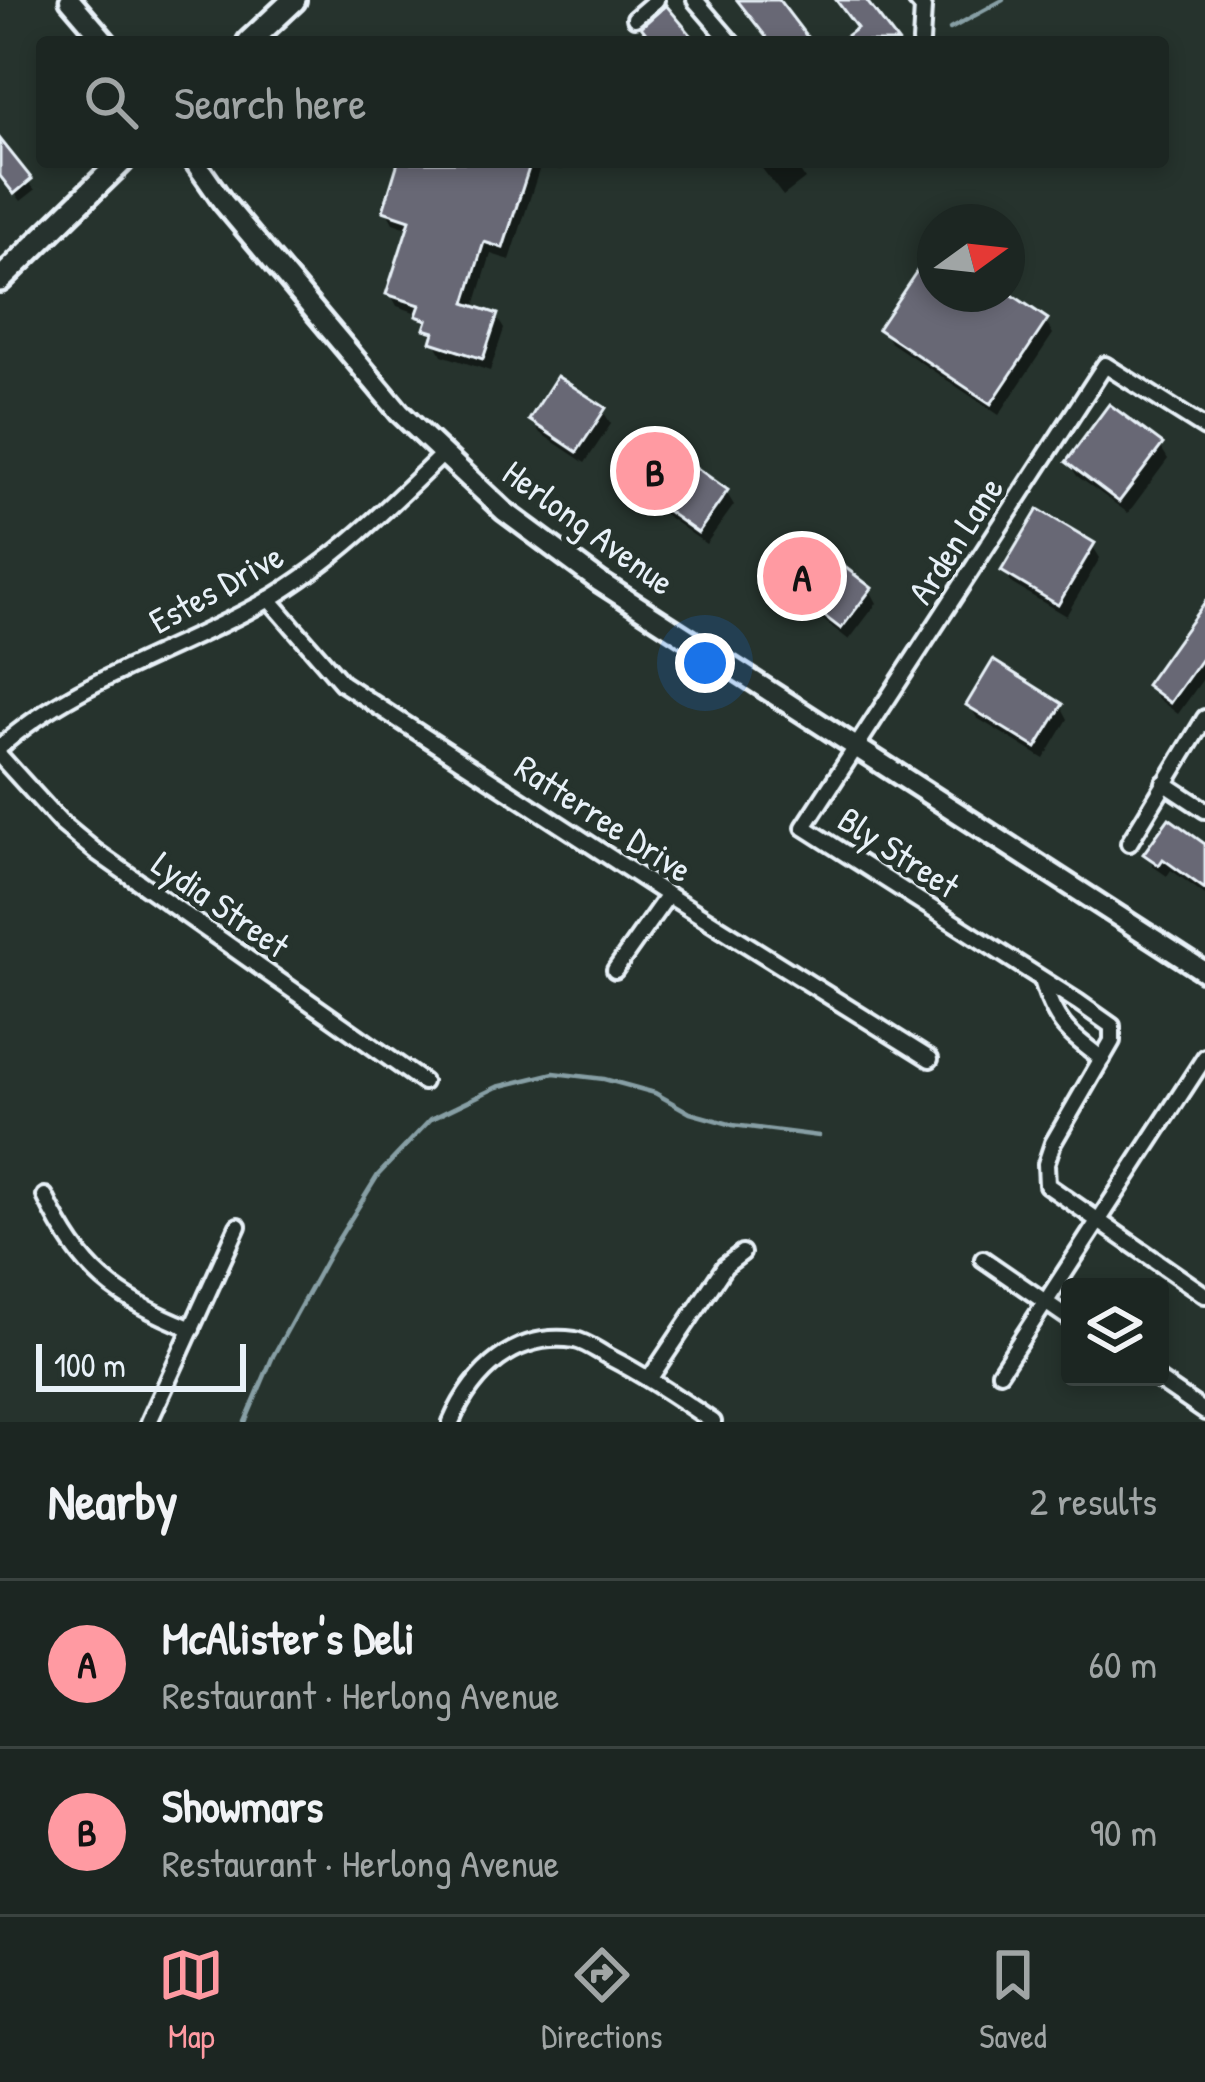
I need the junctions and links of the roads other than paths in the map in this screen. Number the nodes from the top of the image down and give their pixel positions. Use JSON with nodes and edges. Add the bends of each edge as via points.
{"nodes":[{"id":1,"x":70,"y":0,"type":"edge"},
{"id":2,"x":294,"y":0,"type":"edge"},
{"id":3,"x":656,"y":0,"type":"edge"},
{"id":4,"x":695,"y":0,"type":"edge"},
{"id":5,"x":916,"y":0,"type":"edge"},
{"id":6,"x":635,"y":18,"type":"dead end"},
{"id":7,"x":101,"y":36,"type":"edge"},
{"id":8,"x":255,"y":36,"type":"edge"},
{"id":9,"x":726,"y":36,"type":"edge"},
{"id":10,"x":921,"y":36,"type":"edge"},
{"id":11,"x":115,"y":168,"type":"edge"},
{"id":12,"x":199,"y":168,"type":"edge"},
{"id":13,"x":0,"y":280,"type":"edge"},
{"id":14,"x":1205,"y":428,"type":"edge"},
{"id":15,"x":442,"y":454,"type":"junction"},
{"id":16,"x":268,"y":599,"type":"junction"},
{"id":17,"x":1205,"y":718,"type":"edge"},
{"id":18,"x":855,"y":748,"type":"junction"},
{"id":19,"x":0,"y":752,"type":"edge"},
{"id":20,"x":1164,"y":783,"type":"junction"},
{"id":21,"x":1205,"y":809,"type":"edge"},
{"id":22,"x":1129,"y":842,"type":"dead end"},
{"id":23,"x":668,"y":895,"type":"junction"},
{"id":24,"x":616,"y":970,"type":"dead end"},
{"id":25,"x":1205,"y":972,"type":"edge"},
{"id":26,"x":1042,"y":980,"type":"junction"},
{"id":27,"x":1205,"y":1057,"type":"edge"},
{"id":28,"x":930,"y":1059,"type":"dead end"},
{"id":29,"x":1102,"y":1060,"type":"junction"},
{"id":30,"x":423,"y":1082,"type":"dead end"},
{"id":31,"x":45,"y":1196,"type":"dead end"},
{"id":32,"x":1098,"y":1220,"type":"junction"},
{"id":33,"x":238,"y":1226,"type":"dead end"},
{"id":34,"x":742,"y":1253,"type":"dead end"},
{"id":35,"x":983,"y":1259,"type":"dead end"},
{"id":36,"x":1205,"y":1295,"type":"edge"},
{"id":37,"x":1046,"y":1302,"type":"junction"},
{"id":38,"x":1061,"y":1313,"type":"edge"},
{"id":39,"x":192,"y":1329,"type":"junction"},
{"id":40,"x":1000,"y":1372,"type":"dead end"},
{"id":41,"x":650,"y":1378,"type":"junction"},
{"id":42,"x":1167,"y":1386,"type":"edge"},
{"id":43,"x":1205,"y":1412,"type":"edge"},
{"id":44,"x":148,"y":1422,"type":"edge"},
{"id":45,"x":451,"y":1422,"type":"edge"},
{"id":46,"x":713,"y":1422,"type":"edge"}],
"edges":[{"from":1,"to":7,"type":"street"},
{"from":2,"to":8,"type":"main road"},
{"from":3,"to":6,"type":"street"},
{"from":4,"to":9,"type":"street"},
{"from":5,"to":10,"type":"street"},
{"from":11,"to":13,"type":"main road"},
{"from":12,"to":15,"type":"street","name":"Herlong Avenue"},
{"from":14,"to":18,"type":"street","name":"Arden Lane","via":[[1105,364]]},
{"from":15,"to":16,"type":"street","name":"Estes Drive","via":[[372,524]]},
{"from":15,"to":18,"type":"street","name":"Herlong Avenue","via":[[600,582]]},
{"from":16,"to":19,"type":"street","name":"Estes Drive","via":[[70,698],[22,727]]},
{"from":16,"to":23,"type":"street","name":"Ratterree Drive","via":[[342,683]]},
{"from":17,"to":20,"type":"street"},
{"from":18,"to":25,"type":"street","name":"Herlong Avenue"},
{"from":18,"to":26,"type":"street","name":"Bly Street","via":[[804,826]]},
{"from":19,"to":30,"type":"street","name":"Lydia Street","via":[[95,851]]},
{"from":20,"to":21,"type":"street"},
{"from":20,"to":22,"type":"street"},
{"from":23,"to":24,"type":"street"},
{"from":23,"to":28,"type":"street","name":"Ratterree Drive"},
{"from":26,"to":29,"type":"street","name":"Bly Street","via":[[1059,1022]]},
{"from":26,"to":29,"type":"street","name":"Bly Street","via":[[1112,1026]]},
{"from":27,"to":32,"type":"street"},
{"from":29,"to":32,"type":"street","via":[[1046,1164],[1047,1185]]},
{"from":31,"to":39,"type":"street","via":[[80,1257],[109,1286]]},
{"from":32,"to":36,"type":"street"},
{"from":32,"to":37,"type":"street"},
{"from":33,"to":39,"type":"street"},
{"from":34,"to":41,"type":"street"},
{"from":35,"to":37,"type":"street"},
{"from":37,"to":38,"type":"street"},
{"from":37,"to":40,"type":"street"},
{"from":39,"to":44,"type":"street"},
{"from":41,"to":45,"type":"street","via":[[577,1340],[532,1342],[491,1361]]},
{"from":41,"to":46,"type":"street"},
{"from":42,"to":43,"type":"street"}]}
